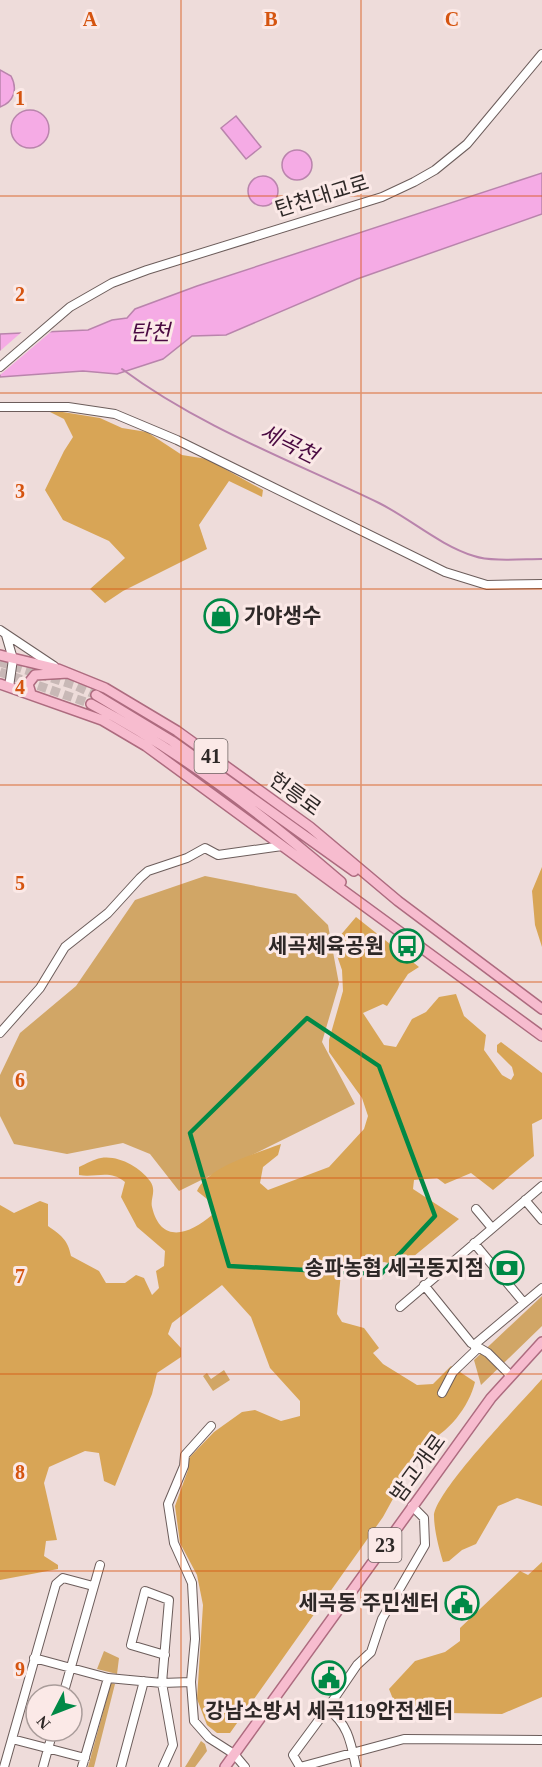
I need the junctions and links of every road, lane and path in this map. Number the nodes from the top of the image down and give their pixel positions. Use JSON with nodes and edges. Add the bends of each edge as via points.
{"nodes":[{"id":1,"x":542,"y":54,"type":"edge"},
{"id":2,"x":0,"y":367,"type":"edge"},
{"id":3,"x":0,"y":406,"type":"edge"},
{"id":4,"x":542,"y":584,"type":"edge"},
{"id":5,"x":3,"y":632,"type":"edge"},
{"id":6,"x":0,"y":655,"type":"edge"},
{"id":7,"x":14,"y":658,"type":"junction"},
{"id":8,"x":58,"y":669,"type":"junction"},
{"id":9,"x":68,"y":673,"type":"junction"},
{"id":10,"x":5,"y":686,"type":"edge"},
{"id":11,"x":31,"y":694,"type":"junction"},
{"id":12,"x":282,"y":846,"type":"junction"},
{"id":13,"x":398,"y":901,"type":"junction"},
{"id":14,"x":390,"y":924,"type":"junction"},
{"id":15,"x":542,"y":1009,"type":"edge"},
{"id":16,"x":0,"y":1033,"type":"edge"},
{"id":17,"x":542,"y":1035,"type":"edge"},
{"id":18,"x":542,"y":1186,"type":"edge"},
{"id":19,"x":525,"y":1200,"type":"junction"},
{"id":20,"x":476,"y":1209,"type":"dead end"},
{"id":21,"x":542,"y":1220,"type":"edge"},
{"id":22,"x":492,"y":1228,"type":"junction"},
{"id":23,"x":474,"y":1243,"type":"junction"},
{"id":24,"x":424,"y":1285,"type":"junction"},
{"id":25,"x":542,"y":1288,"type":"edge"},
{"id":26,"x":524,"y":1303,"type":"junction"},
{"id":27,"x":400,"y":1307,"type":"dead end"},
{"id":28,"x":542,"y":1342,"type":"edge"},
{"id":29,"x":474,"y":1345,"type":"junction"},
{"id":30,"x":510,"y":1375,"type":"junction"},
{"id":31,"x":442,"y":1393,"type":"dead end"},
{"id":32,"x":211,"y":1426,"type":"dead end"},
{"id":33,"x":412,"y":1506,"type":"junction"},
{"id":34,"x":100,"y":1565,"type":"dead end"},
{"id":35,"x":93,"y":1586,"type":"junction"},
{"id":36,"x":165,"y":1655,"type":"junction"},
{"id":37,"x":34,"y":1658,"type":"junction"},
{"id":38,"x":71,"y":1667,"type":"junction"},
{"id":39,"x":108,"y":1678,"type":"junction"},
{"id":40,"x":144,"y":1681,"type":"junction"},
{"id":41,"x":191,"y":1682,"type":"junction"},
{"id":42,"x":66,"y":1683,"type":"edge"},
{"id":43,"x":162,"y":1683,"type":"junction"},
{"id":44,"x":327,"y":1709,"type":"junction"},
{"id":45,"x":12,"y":1739,"type":"junction"},
{"id":46,"x":542,"y":1740,"type":"edge"},
{"id":47,"x":49,"y":1743,"type":"edge"},
{"id":48,"x":48,"y":1748,"type":"junction"},
{"id":49,"x":353,"y":1753,"type":"junction"},
{"id":50,"x":234,"y":1754,"type":"junction"},
{"id":51,"x":83,"y":1763,"type":"edge"},
{"id":52,"x":4,"y":1767,"type":"edge"},
{"id":53,"x":43,"y":1767,"type":"edge"},
{"id":54,"x":121,"y":1767,"type":"edge"},
{"id":55,"x":163,"y":1767,"type":"edge"},
{"id":56,"x":225,"y":1767,"type":"edge"},
{"id":57,"x":245,"y":1767,"type":"edge"},
{"id":58,"x":356,"y":1767,"type":"edge"}],
"edges":[{"from":1,"to":2,"type":"street","name":"탄천대교로","via":[[467,144],[435,170],[382,196],[112,283],[70,307]]},
{"from":3,"to":4,"type":"street","via":[[68,407],[116,414],[445,572],[487,585]]},
{"from":5,"to":7,"type":"street"},
{"from":5,"to":8,"type":"street"},
{"from":6,"to":7,"type":"main road","name":"헌릉로","number":"41"},
{"from":7,"to":8,"type":"main road","name":"헌릉로","number":"41"},
{"from":7,"to":10,"type":"street"},
{"from":8,"to":9,"type":"main road","name":"헌릉로","number":"41"},
{"from":9,"to":11,"type":"main road","via":[[35,675],[28,684]]},
{"from":9,"to":13,"type":"main road","name":"헌릉로","number":"41","via":[[105,688],[177,731],[310,827]]},
{"from":10,"to":11,"type":"main road","number":"41"},
{"from":11,"to":12,"type":"main road","number":"41","via":[[102,720],[146,746]]},
{"from":12,"to":14,"type":"main road","number":"41"},
{"from":12,"to":16,"type":"street","via":[[218,855],[205,848],[148,871],[108,913],[65,947],[40,988]]},
{"from":13,"to":14,"type":"main road","via":[[172,741],[94,700],[168,748],[271,824]]},
{"from":13,"to":15,"type":"main road","name":"헌릉로","number":"41"},
{"from":14,"to":17,"type":"main road","number":"41"},
{"from":18,"to":19,"type":"street"},
{"from":19,"to":21,"type":"street"},
{"from":19,"to":22,"type":"street"},
{"from":20,"to":22,"type":"street"},
{"from":22,"to":23,"type":"street"},
{"from":23,"to":24,"type":"street"},
{"from":23,"to":26,"type":"street"},
{"from":24,"to":27,"type":"street"},
{"from":24,"to":29,"type":"street"},
{"from":25,"to":26,"type":"street"},
{"from":26,"to":29,"type":"street"},
{"from":28,"to":30,"type":"main road","name":"밤고개로","number":"23"},
{"from":29,"to":30,"type":"street"},
{"from":29,"to":31,"type":"street","via":[[476,1350],[453,1372]]},
{"from":30,"to":33,"type":"main road","name":"밤고개로","number":"23"},
{"from":32,"to":41,"type":"street","via":[[185,1455],[168,1504],[174,1544],[192,1583],[195,1639]]},
{"from":33,"to":44,"type":"street","via":[[424,1518],[425,1545],[382,1619],[371,1652],[357,1665]]},
{"from":33,"to":50,"type":"main road","name":"밤고개로","number":"23"},
{"from":34,"to":35,"type":"street"},
{"from":35,"to":37,"type":"street","via":[[63,1578],[56,1584]]},
{"from":35,"to":38,"type":"street"},
{"from":36,"to":36,"type":"street","via":[[169,1600],[145,1592],[131,1645]]},
{"from":36,"to":43,"type":"street"},
{"from":37,"to":38,"type":"street"},
{"from":37,"to":45,"type":"street"},
{"from":38,"to":39,"type":"street"},
{"from":38,"to":42,"type":"street"},
{"from":39,"to":40,"type":"street"},
{"from":39,"to":51,"type":"street"},
{"from":40,"to":43,"type":"street"},
{"from":40,"to":54,"type":"street"},
{"from":41,"to":43,"type":"street"},
{"from":41,"to":50,"type":"street","via":[[194,1720],[209,1738]]},
{"from":43,"to":55,"type":"street","via":[[173,1745]]},
{"from":44,"to":49,"type":"street","via":[[342,1719]]},
{"from":44,"to":49,"type":"street","via":[[293,1755],[300,1767]]},
{"from":45,"to":48,"type":"street"},
{"from":45,"to":52,"type":"street"},
{"from":46,"to":49,"type":"street","via":[[404,1739]]},
{"from":47,"to":48,"type":"street"},
{"from":48,"to":51,"type":"street"},
{"from":48,"to":53,"type":"street"},
{"from":49,"to":58,"type":"street"},
{"from":50,"to":56,"type":"main road","name":"밤고개로","number":"23"},
{"from":50,"to":57,"type":"street"}]}
